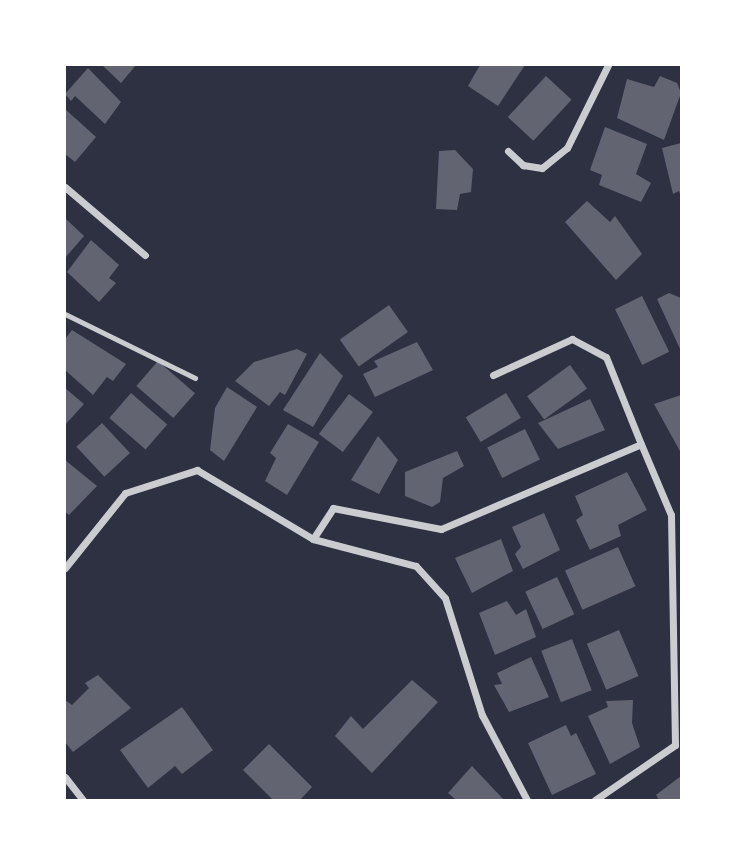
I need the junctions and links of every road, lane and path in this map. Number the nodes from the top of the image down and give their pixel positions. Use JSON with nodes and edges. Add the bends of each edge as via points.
{"nodes":[{"id":1,"x":608,"y":65,"type":"edge"},
{"id":2,"x":508,"y":151,"type":"dead end"},
{"id":3,"x":65,"y":187,"type":"edge"},
{"id":4,"x":145,"y":255,"type":"dead end"},
{"id":5,"x":65,"y":314,"type":"edge"},
{"id":6,"x":493,"y":375,"type":"dead end"},
{"id":7,"x":195,"y":378,"type":"dead end"},
{"id":8,"x":642,"y":444,"type":"junction"},
{"id":9,"x":313,"y":539,"type":"junction"},
{"id":10,"x":65,"y":568,"type":"edge"},
{"id":11,"x":65,"y":777,"type":"edge"},
{"id":12,"x":83,"y":800,"type":"edge"},
{"id":13,"x":527,"y":800,"type":"edge"},
{"id":14,"x":595,"y":800,"type":"edge"}],
"edges":[{"from":1,"to":2,"type":"street","via":[[567,148],[542,169],[523,165]]},
{"from":3,"to":4,"type":"street"},
{"from":5,"to":7,"type":"lane"},
{"from":6,"to":8,"type":"street","via":[[572,340],[606,357]]},
{"from":8,"to":9,"type":"street","via":[[441,529],[332,508]]},
{"from":8,"to":14,"type":"street","via":[[671,515],[675,744]]},
{"from":9,"to":10,"type":"street","via":[[197,470],[125,493]]},
{"from":9,"to":13,"type":"street","via":[[416,566],[445,598],[482,715]]},
{"from":11,"to":12,"type":"street"}]}
